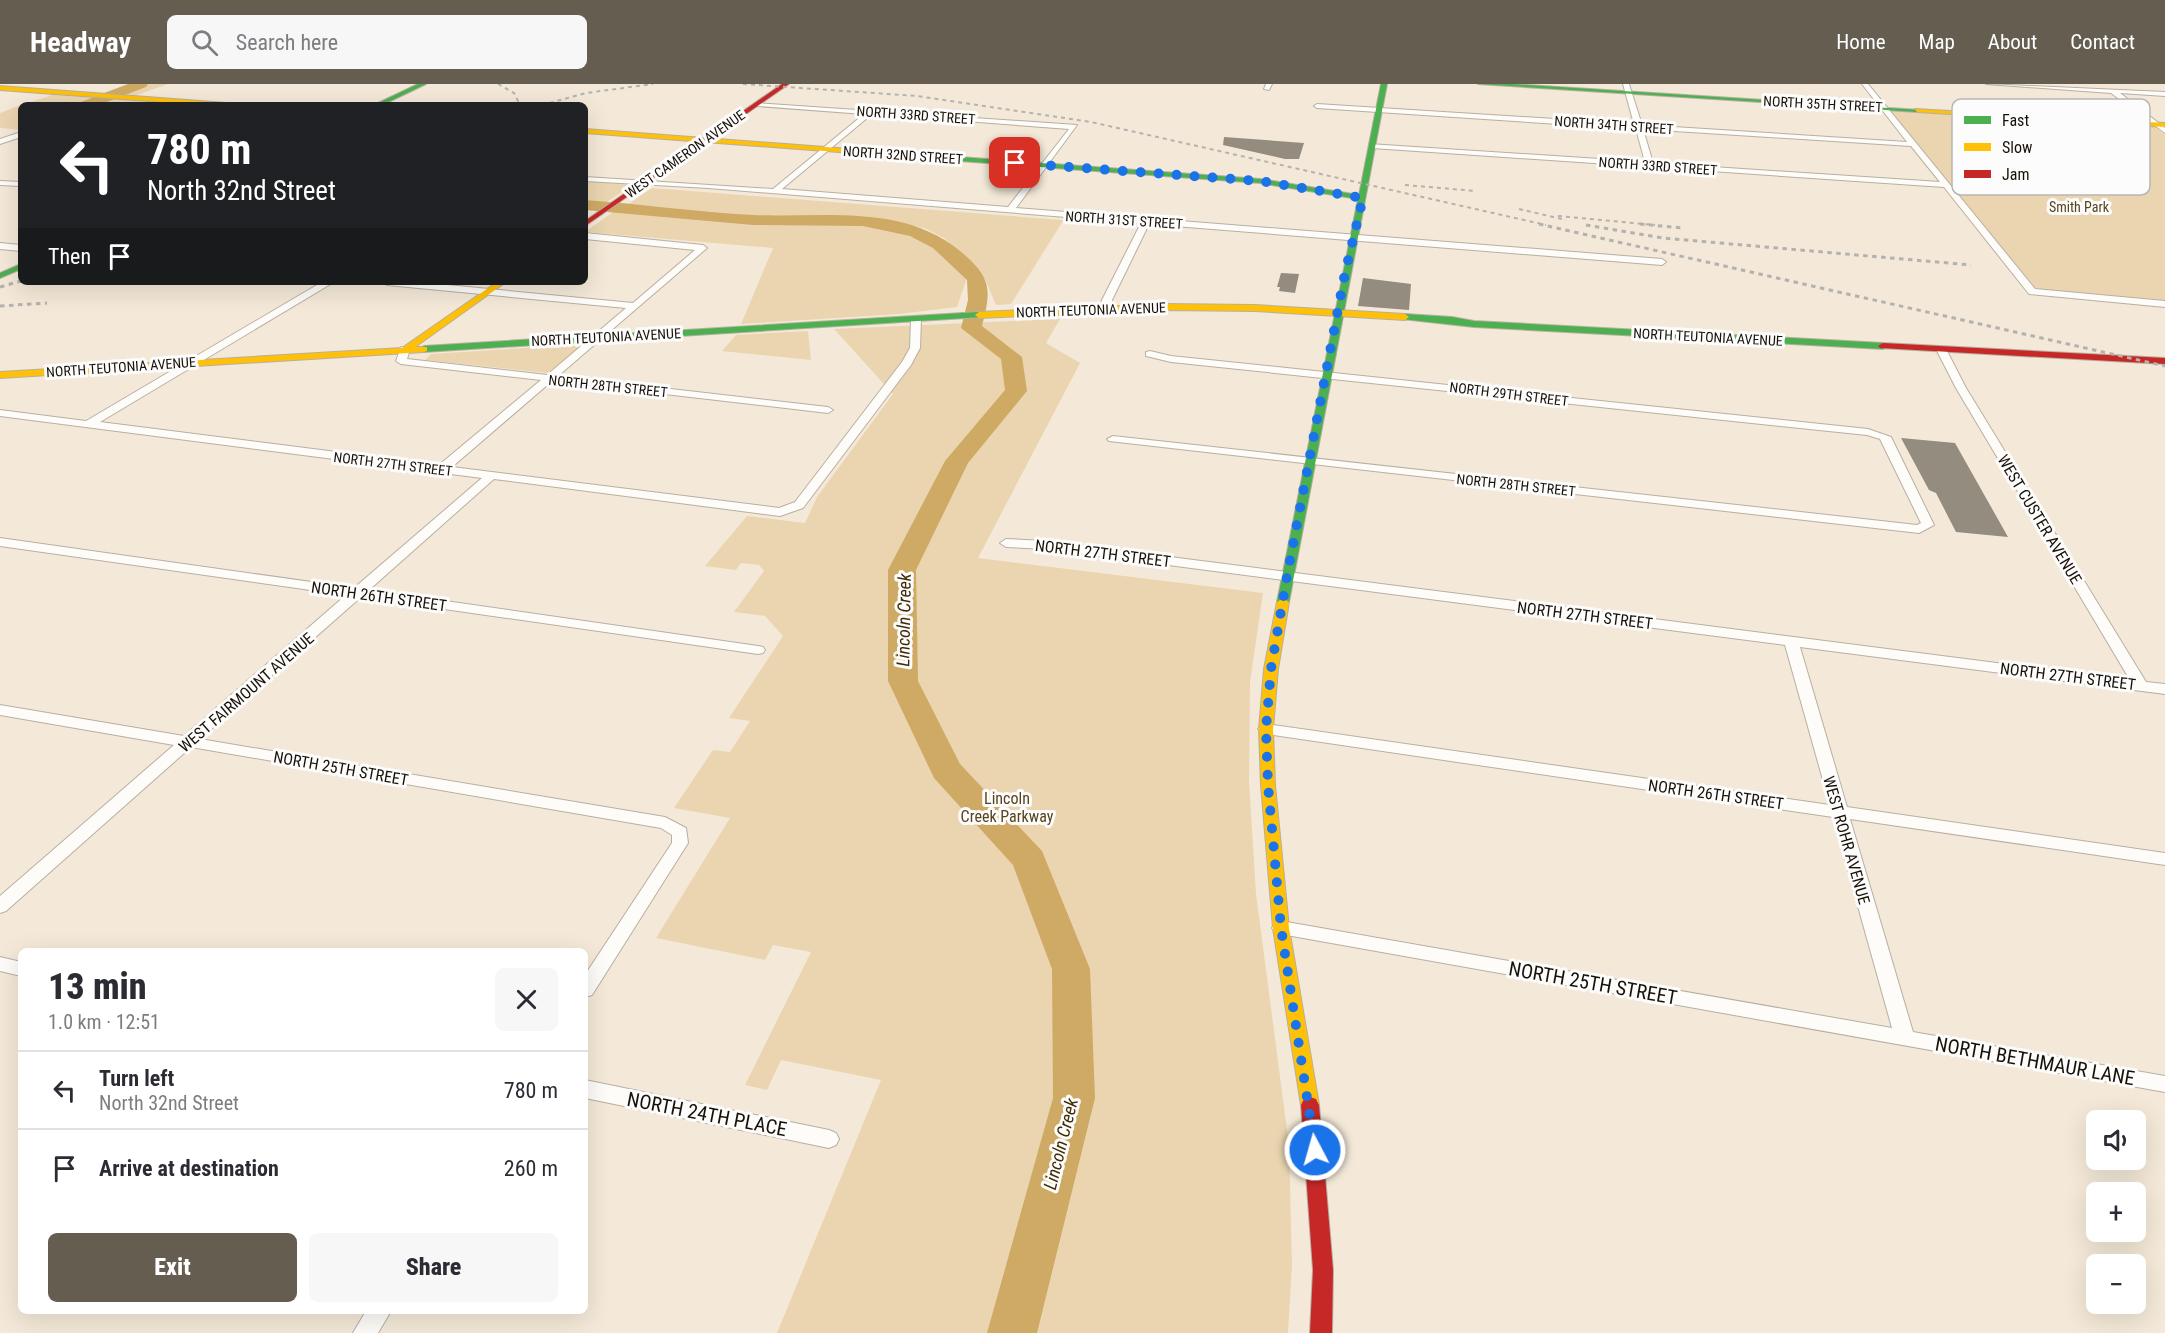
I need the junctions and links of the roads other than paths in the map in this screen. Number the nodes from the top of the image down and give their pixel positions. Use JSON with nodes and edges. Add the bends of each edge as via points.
{"nodes":[{"id":1,"x":423,"y":84,"type":"edge"},
{"id":2,"x":435,"y":84,"type":"edge"},
{"id":3,"x":786,"y":84,"type":"edge"},
{"id":4,"x":1384,"y":84,"type":"edge"},
{"id":5,"x":1481,"y":84,"type":"edge"},
{"id":6,"x":1865,"y":84,"type":"edge"},
{"id":7,"x":1989,"y":84,"type":"edge"},
{"id":8,"x":2103,"y":84,"type":"edge"},
{"id":9,"x":0,"y":88,"type":"edge"},
{"id":10,"x":1628,"y":89,"type":"edge"},
{"id":11,"x":2112,"y":91,"type":"junction"},
{"id":12,"x":2165,"y":94,"type":"edge"},
{"id":13,"x":2123,"y":99,"type":"edge"},
{"id":14,"x":186,"y":102,"type":"edge"},
{"id":15,"x":384,"y":102,"type":"edge"},
{"id":16,"x":396,"y":102,"type":"edge"},
{"id":17,"x":757,"y":104,"type":"junction"},
{"id":18,"x":1317,"y":106,"type":"dead end"},
{"id":19,"x":1884,"y":108,"type":"junction"},
{"id":20,"x":1378,"y":110,"type":"junction"},
{"id":21,"x":871,"y":112,"type":"junction"},
{"id":22,"x":1952,"y":113,"type":"edge"},
{"id":23,"x":1640,"y":127,"type":"junction"},
{"id":24,"x":0,"y":130,"type":"edge"},
{"id":25,"x":588,"y":131,"type":"edge"},
{"id":26,"x":18,"y":133,"type":"edge"},
{"id":27,"x":18,"y":134,"type":"edge"},
{"id":28,"x":706,"y":140,"type":"junction"},
{"id":29,"x":0,"y":142,"type":"edge"},
{"id":30,"x":1911,"y":144,"type":"junction"},
{"id":31,"x":1372,"y":147,"type":"junction"},
{"id":32,"x":827,"y":149,"type":"junction"},
{"id":33,"x":1046,"y":165,"type":"junction"},
{"id":34,"x":1650,"y":165,"type":"junction"},
{"id":35,"x":588,"y":178,"type":"edge"},
{"id":36,"x":645,"y":182,"type":"junction"},
{"id":37,"x":0,"y":183,"type":"edge"},
{"id":38,"x":18,"y":184,"type":"edge"},
{"id":39,"x":1944,"y":185,"type":"junction"},
{"id":40,"x":775,"y":191,"type":"junction"},
{"id":41,"x":1952,"y":195,"type":"edge"},
{"id":42,"x":1952,"y":195,"type":"edge"},
{"id":43,"x":1363,"y":198,"type":"junction"},
{"id":44,"x":1010,"y":211,"type":"junction"},
{"id":45,"x":591,"y":220,"type":"edge"},
{"id":46,"x":1146,"y":221,"type":"junction"},
{"id":47,"x":588,"y":236,"type":"edge"},
{"id":48,"x":1355,"y":238,"type":"junction"},
{"id":49,"x":0,"y":246,"type":"edge"},
{"id":50,"x":18,"y":248,"type":"edge"},
{"id":51,"x":1662,"y":262,"type":"dead end"},
{"id":52,"x":18,"y":267,"type":"edge"},
{"id":53,"x":0,"y":276,"type":"edge"},
{"id":54,"x":324,"y":285,"type":"edge"},
{"id":55,"x":417,"y":285,"type":"edge"},
{"id":56,"x":498,"y":285,"type":"edge"},
{"id":57,"x":487,"y":292,"type":"junction"},
{"id":58,"x":2165,"y":304,"type":"edge"},
{"id":59,"x":636,"y":306,"type":"junction"},
{"id":60,"x":1106,"y":309,"type":"junction"},
{"id":61,"x":1338,"y":316,"type":"junction"},
{"id":62,"x":921,"y":319,"type":"junction"},
{"id":63,"x":598,"y":337,"type":"junction"},
{"id":64,"x":405,"y":349,"type":"junction"},
{"id":65,"x":1942,"y":351,"type":"junction"},
{"id":66,"x":1150,"y":354,"type":"dead end"},
{"id":67,"x":2165,"y":361,"type":"edge"},
{"id":68,"x":193,"y":362,"type":"junction"},
{"id":69,"x":2165,"y":370,"type":"edge"},
{"id":70,"x":1326,"y":374,"type":"junction"},
{"id":71,"x":0,"y":375,"type":"edge"},
{"id":72,"x":548,"y":380,"type":"junction"},
{"id":73,"x":828,"y":410,"type":"dead end"},
{"id":74,"x":0,"y":413,"type":"edge"},
{"id":75,"x":87,"y":425,"type":"junction"},
{"id":76,"x":1113,"y":439,"type":"dead end"},
{"id":77,"x":1308,"y":460,"type":"junction"},
{"id":78,"x":442,"y":469,"type":"junction"},
{"id":79,"x":491,"y":476,"type":"junction"},
{"id":80,"x":1919,"y":529,"type":"joint"},
{"id":81,"x":0,"y":542,"type":"edge"},
{"id":82,"x":1006,"y":543,"type":"dead end"},
{"id":83,"x":1287,"y":576,"type":"junction"},
{"id":84,"x":358,"y":593,"type":"junction"},
{"id":85,"x":1791,"y":641,"type":"junction"},
{"id":86,"x":758,"y":650,"type":"dead end"},
{"id":87,"x":2140,"y":686,"type":"junction"},
{"id":88,"x":2165,"y":689,"type":"edge"},
{"id":89,"x":0,"y":710,"type":"edge"},
{"id":90,"x":1266,"y":729,"type":"junction"},
{"id":91,"x":189,"y":742,"type":"junction"},
{"id":92,"x":1840,"y":812,"type":"junction"},
{"id":93,"x":2165,"y":859,"type":"edge"},
{"id":94,"x":0,"y":906,"type":"edge"},
{"id":95,"x":1281,"y":928,"type":"junction"},
{"id":96,"x":0,"y":964,"type":"edge"},
{"id":97,"x":18,"y":968,"type":"edge"},
{"id":98,"x":588,"y":985,"type":"edge"},
{"id":99,"x":1905,"y":1038,"type":"junction"},
{"id":100,"x":2165,"y":1084,"type":"edge"},
{"id":101,"x":588,"y":1090,"type":"edge"},
{"id":102,"x":829,"y":1138,"type":"dead end"},
{"id":103,"x":377,"y":1314,"type":"edge"},
{"id":104,"x":365,"y":1333,"type":"edge"},
{"id":105,"x":1321,"y":1333,"type":"edge"}],
"edges":[{"from":1,"to":15,"type":"street"},
{"from":2,"to":16,"type":"street"},
{"from":3,"to":17,"type":"street","name":"WEST CAMERON AVENUE"},
{"from":4,"to":20,"type":"street"},
{"from":5,"to":10,"type":"street","name":"NORTH 35TH STREET"},
{"from":6,"to":19,"type":"street"},
{"from":7,"to":11,"type":"street"},
{"from":8,"to":11,"type":"street"},
{"from":9,"to":14,"type":"street"},
{"from":10,"to":19,"type":"street","name":"NORTH 35TH STREET"},
{"from":10,"to":23,"type":"street"},
{"from":11,"to":12,"type":"street"},
{"from":11,"to":13,"type":"street"},
{"from":17,"to":21,"type":"street","name":"NORTH 33RD STREET"},
{"from":17,"to":28,"type":"street","name":"WEST CAMERON AVENUE"},
{"from":18,"to":20,"type":"street","name":"NORTH 34TH STREET"},
{"from":19,"to":22,"type":"street","name":"NORTH 35TH STREET"},
{"from":19,"to":30,"type":"street"},
{"from":20,"to":23,"type":"street","name":"NORTH 34TH STREET"},
{"from":20,"to":31,"type":"street"},
{"from":21,"to":32,"type":"street"},
{"from":21,"to":33,"type":"street","name":"NORTH 33RD STREET","via":[[1074,127]]},
{"from":23,"to":30,"type":"street","name":"NORTH 34TH STREET"},
{"from":23,"to":34,"type":"street"},
{"from":24,"to":26,"type":"street"},
{"from":25,"to":28,"type":"street","name":"NORTH 32ND STREET"},
{"from":27,"to":29,"type":"street"},
{"from":28,"to":32,"type":"street","name":"NORTH 32ND STREET"},
{"from":28,"to":36,"type":"street","name":"WEST CAMERON AVENUE"},
{"from":30,"to":39,"type":"street"},
{"from":31,"to":34,"type":"street","name":"NORTH 33RD STREET"},
{"from":31,"to":43,"type":"street"},
{"from":32,"to":33,"type":"street","name":"NORTH 32ND STREET"},
{"from":32,"to":40,"type":"street"},
{"from":33,"to":43,"type":"street","name":"NORTH 32ND STREET","via":[[1286,183]]},
{"from":33,"to":44,"type":"street"},
{"from":34,"to":39,"type":"street","name":"NORTH 33RD STREET"},
{"from":35,"to":36,"type":"street","name":"NORTH 31ST STREET"},
{"from":36,"to":40,"type":"street","name":"NORTH 31ST STREET"},
{"from":36,"to":45,"type":"street","name":"WEST CAMERON AVENUE"},
{"from":37,"to":38,"type":"street"},
{"from":39,"to":41,"type":"street"},
{"from":40,"to":44,"type":"street","name":"NORTH 31ST STREET"},
{"from":42,"to":58,"type":"street","via":[[2032,292]]},
{"from":43,"to":48,"type":"street"},
{"from":44,"to":46,"type":"street","name":"NORTH 31ST STREET"},
{"from":46,"to":48,"type":"street","name":"NORTH 31ST STREET"},
{"from":46,"to":60,"type":"street"},
{"from":47,"to":59,"type":"street","via":[[703,248]]},
{"from":48,"to":51,"type":"street","name":"NORTH 31ST STREET"},
{"from":48,"to":61,"type":"street"},
{"from":49,"to":50,"type":"street"},
{"from":52,"to":53,"type":"street"},
{"from":54,"to":68,"type":"street"},
{"from":55,"to":57,"type":"street"},
{"from":56,"to":57,"type":"street"},
{"from":57,"to":59,"type":"street"},
{"from":57,"to":64,"type":"street"},
{"from":59,"to":63,"type":"street"},
{"from":60,"to":61,"type":"street","name":"NORTH TEUTONIA AVENUE","via":[[1212,309]]},
{"from":60,"to":62,"type":"street","name":"NORTH TEUTONIA AVENUE"},
{"from":61,"to":65,"type":"street","name":"NORTH TEUTONIA AVENUE","via":[[1453,327],[1474,324]]},
{"from":61,"to":70,"type":"street"},
{"from":62,"to":63,"type":"street","name":"NORTH TEUTONIA AVENUE"},
{"from":62,"to":79,"type":"street","name":"NORTH 27TH STREET","via":[[915,348],[907,363],[798,505],[787,510],[766,511]]},
{"from":63,"to":64,"type":"street","name":"NORTH TEUTONIA AVENUE"},
{"from":63,"to":72,"type":"street"},
{"from":64,"to":68,"type":"street","name":"NORTH TEUTONIA AVENUE"},
{"from":64,"to":72,"type":"street","name":"NORTH 28TH STREET","via":[[401,361]]},
{"from":65,"to":67,"type":"street","name":"NORTH TEUTONIA AVENUE"},
{"from":65,"to":69,"type":"street","name":"NORTH TEUTONIA AVENUE","via":[[1960,356]]},
{"from":65,"to":87,"type":"street","name":"WEST CUSTER AVENUE"},
{"from":66,"to":70,"type":"street","name":"NORTH 29TH STREET"},
{"from":68,"to":71,"type":"street","name":"NORTH TEUTONIA AVENUE"},
{"from":68,"to":75,"type":"street"},
{"from":70,"to":77,"type":"street"},
{"from":70,"to":80,"type":"street","name":"NORTH 29TH STREET","via":[[1868,432],[1885,437],[1928,525]]},
{"from":72,"to":73,"type":"street","name":"NORTH 28TH STREET"},
{"from":72,"to":78,"type":"street"},
{"from":74,"to":75,"type":"street","name":"NORTH 27TH STREET"},
{"from":75,"to":78,"type":"street","name":"NORTH 27TH STREET"},
{"from":76,"to":77,"type":"street","name":"NORTH 28TH STREET"},
{"from":77,"to":80,"type":"street","name":"NORTH 28TH STREET"},
{"from":77,"to":83,"type":"street"},
{"from":78,"to":79,"type":"street","name":"NORTH 27TH STREET"},
{"from":79,"to":84,"type":"street","name":"WEST FAIRMOUNT AVENUE"},
{"from":81,"to":84,"type":"street","name":"NORTH 26TH STREET"},
{"from":82,"to":83,"type":"street","name":"NORTH 27TH STREET","via":[[1045,544]]},
{"from":83,"to":85,"type":"street","name":"NORTH 27TH STREET"},
{"from":83,"to":90,"type":"street","via":[[1271,669]]},
{"from":84,"to":86,"type":"street","name":"NORTH 26TH STREET"},
{"from":84,"to":91,"type":"street","name":"WEST FAIRMOUNT AVENUE"},
{"from":85,"to":87,"type":"street","name":"NORTH 27TH STREET"},
{"from":85,"to":92,"type":"street","name":"WEST ROHR AVENUE"},
{"from":87,"to":88,"type":"street","name":"NORTH 27TH STREET"},
{"from":89,"to":91,"type":"street","name":"NORTH 25TH STREET"},
{"from":90,"to":92,"type":"street","name":"NORTH 26TH STREET"},
{"from":90,"to":95,"type":"street"},
{"from":91,"to":94,"type":"street","name":"WEST FAIRMOUNT AVENUE"},
{"from":91,"to":98,"type":"street","name":"NORTH 25TH STREET","via":[[665,824],[680,832],[680,843]]},
{"from":92,"to":93,"type":"street","name":"NORTH 26TH STREET"},
{"from":92,"to":99,"type":"street","name":"WEST ROHR AVENUE"},
{"from":95,"to":99,"type":"street","name":"NORTH 25TH STREET"},
{"from":95,"to":105,"type":"street","via":[[1313,1126],[1323,1270]]},
{"from":96,"to":97,"type":"street"},
{"from":99,"to":100,"type":"street","name":"NORTH BETHMAUR LANE"},
{"from":101,"to":102,"type":"street","name":"NORTH 24TH PLACE"},
{"from":103,"to":104,"type":"street"}]}
